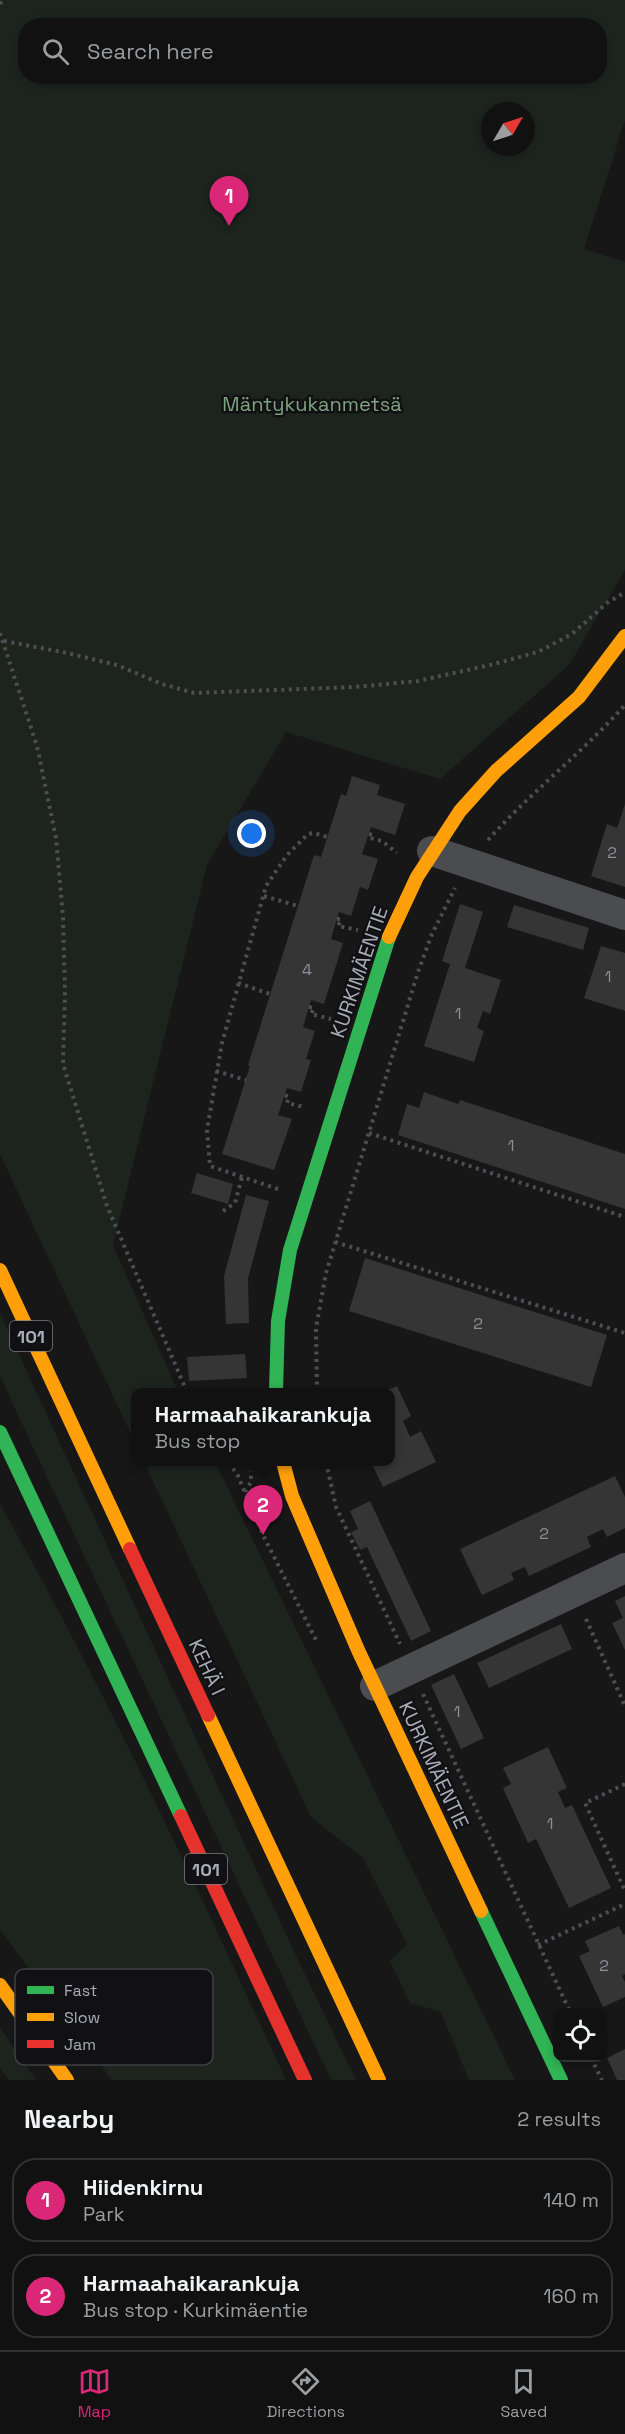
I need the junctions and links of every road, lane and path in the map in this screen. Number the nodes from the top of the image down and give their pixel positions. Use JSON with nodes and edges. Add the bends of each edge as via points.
{"nodes":[{"id":1,"x":3,"y":0,"type":"edge"},
{"id":2,"x":0,"y":4,"type":"edge"},
{"id":3,"x":624,"y":593,"type":"edge"},
{"id":4,"x":0,"y":633,"type":"edge"},
{"id":5,"x":625,"y":636,"type":"edge"},
{"id":6,"x":4,"y":641,"type":"junction"},
{"id":7,"x":625,"y":705,"type":"edge"},
{"id":8,"x":369,"y":834,"type":"dead end"},
{"id":9,"x":327,"y":837,"type":"dead end"},
{"id":10,"x":486,"y":843,"type":"dead end"},
{"id":11,"x":432,"y":851,"type":"junction"},
{"id":12,"x":404,"y":858,"type":"dead end"},
{"id":13,"x":459,"y":882,"type":"dead end"},
{"id":14,"x":264,"y":896,"type":"junction"},
{"id":15,"x":298,"y":906,"type":"dead end"},
{"id":16,"x":625,"y":915,"type":"edge"},
{"id":17,"x":337,"y":919,"type":"dead end"},
{"id":18,"x":359,"y":930,"type":"dead end"},
{"id":19,"x":238,"y":982,"type":"junction"},
{"id":20,"x":270,"y":994,"type":"dead end"},
{"id":21,"x":309,"y":1007,"type":"dead end"},
{"id":22,"x":341,"y":1021,"type":"dead end"},
{"id":23,"x":216,"y":1071,"type":"junction"},
{"id":24,"x":246,"y":1080,"type":"dead end"},
{"id":25,"x":285,"y":1095,"type":"dead end"},
{"id":26,"x":314,"y":1110,"type":"dead end"},
{"id":27,"x":369,"y":1133,"type":"junction"},
{"id":28,"x":242,"y":1177,"type":"junction"},
{"id":29,"x":288,"y":1193,"type":"dead end"},
{"id":30,"x":223,"y":1211,"type":"dead end"},
{"id":31,"x":625,"y":1217,"type":"edge"},
{"id":32,"x":335,"y":1242,"type":"junction"},
{"id":33,"x":0,"y":1270,"type":"edge"},
{"id":34,"x":625,"y":1334,"type":"edge"},
{"id":35,"x":185,"y":1388,"type":"edge"},
{"id":36,"x":276,"y":1388,"type":"edge"},
{"id":37,"x":317,"y":1388,"type":"edge"},
{"id":38,"x":0,"y":1432,"type":"edge"},
{"id":39,"x":232,"y":1466,"type":"edge"},
{"id":40,"x":251,"y":1466,"type":"edge"},
{"id":41,"x":284,"y":1466,"type":"edge"},
{"id":42,"x":327,"y":1466,"type":"edge"},
{"id":43,"x":245,"y":1492,"type":"junction"},
{"id":44,"x":625,"y":1568,"type":"edge"},
{"id":45,"x":581,"y":1608,"type":"dead end"},
{"id":46,"x":319,"y":1644,"type":"dead end"},
{"id":47,"x":402,"y":1650,"type":"dead end"},
{"id":48,"x":418,"y":1684,"type":"dead end"},
{"id":49,"x":375,"y":1686,"type":"junction"},
{"id":50,"x":625,"y":1706,"type":"edge"},
{"id":51,"x":625,"y":1784,"type":"edge"},
{"id":52,"x":625,"y":1891,"type":"edge"},
{"id":53,"x":625,"y":1904,"type":"edge"},
{"id":54,"x":538,"y":1946,"type":"junction"},
{"id":55,"x":0,"y":1985,"type":"edge"},
{"id":56,"x":15,"y":2006,"type":"edge"},
{"id":57,"x":568,"y":2008,"type":"edge"},
{"id":58,"x":593,"y":2062,"type":"edge"},
{"id":59,"x":56,"y":2065,"type":"edge"},
{"id":60,"x":67,"y":2080,"type":"edge"},
{"id":61,"x":305,"y":2080,"type":"edge"},
{"id":62,"x":379,"y":2080,"type":"edge"},
{"id":63,"x":561,"y":2080,"type":"edge"},
{"id":64,"x":602,"y":2080,"type":"edge"}],
"edges":[{"from":1,"to":2,"type":"path"},
{"from":3,"to":6,"type":"path","via":[[572,634],[538,652],[418,681],[355,687],[194,693],[117,665]]},
{"from":4,"to":6,"type":"path"},
{"from":5,"to":11,"type":"main road","name":"KURKIMÄENTIE","via":[[571,705],[474,794]]},
{"from":6,"to":35,"type":"path","via":[[37,746],[56,838],[63,917],[63,1064],[107,1206]]},
{"from":7,"to":10,"type":"path"},
{"from":8,"to":12,"type":"path"},
{"from":9,"to":14,"type":"path","via":[[314,833],[300,840],[273,874]]},
{"from":11,"to":16,"type":"street"},
{"from":11,"to":36,"type":"main road","name":"KURKIMÄENTIE","via":[[410,887],[391,932],[290,1251],[280,1290],[275,1337]]},
{"from":13,"to":27,"type":"path","via":[[417,972]]},
{"from":14,"to":15,"type":"path"},
{"from":14,"to":19,"type":"path"},
{"from":17,"to":18,"type":"path","via":[[341,919],[338,926]]},
{"from":19,"to":20,"type":"path"},
{"from":19,"to":23,"type":"path"},
{"from":21,"to":22,"type":"path","via":[[314,1008],[311,1014]]},
{"from":23,"to":24,"type":"path"},
{"from":23,"to":28,"type":"path","via":[[207,1130],[210,1166]]},
{"from":25,"to":26,"type":"path","via":[[289,1097],[287,1103]]},
{"from":27,"to":31,"type":"path"},
{"from":27,"to":32,"type":"path"},
{"from":28,"to":29,"type":"path"},
{"from":28,"to":30,"type":"path","via":[[235,1203]]},
{"from":32,"to":34,"type":"path"},
{"from":32,"to":37,"type":"path","via":[[316,1328]]},
{"from":33,"to":62,"type":"main road","name":"KEHÄ I","number":"101"},
{"from":38,"to":61,"type":"main road","number":"101"},
{"from":39,"to":43,"type":"path"},
{"from":40,"to":43,"type":"path","via":[[251,1482]]},
{"from":41,"to":49,"type":"main road","name":"KURKIMÄENTIE","via":[[296,1506]]},
{"from":42,"to":47,"type":"path","via":[[336,1507]]},
{"from":43,"to":46,"type":"path"},
{"from":44,"to":49,"type":"street"},
{"from":45,"to":50,"type":"path"},
{"from":48,"to":54,"type":"path"},
{"from":49,"to":63,"type":"main road","name":"KURKIMÄENTIE"},
{"from":51,"to":52,"type":"path","via":[[585,1803]]},
{"from":53,"to":54,"type":"path"},
{"from":54,"to":57,"type":"path"},
{"from":55,"to":56,"type":"main road"},
{"from":58,"to":64,"type":"path"},
{"from":59,"to":60,"type":"main road"}]}
